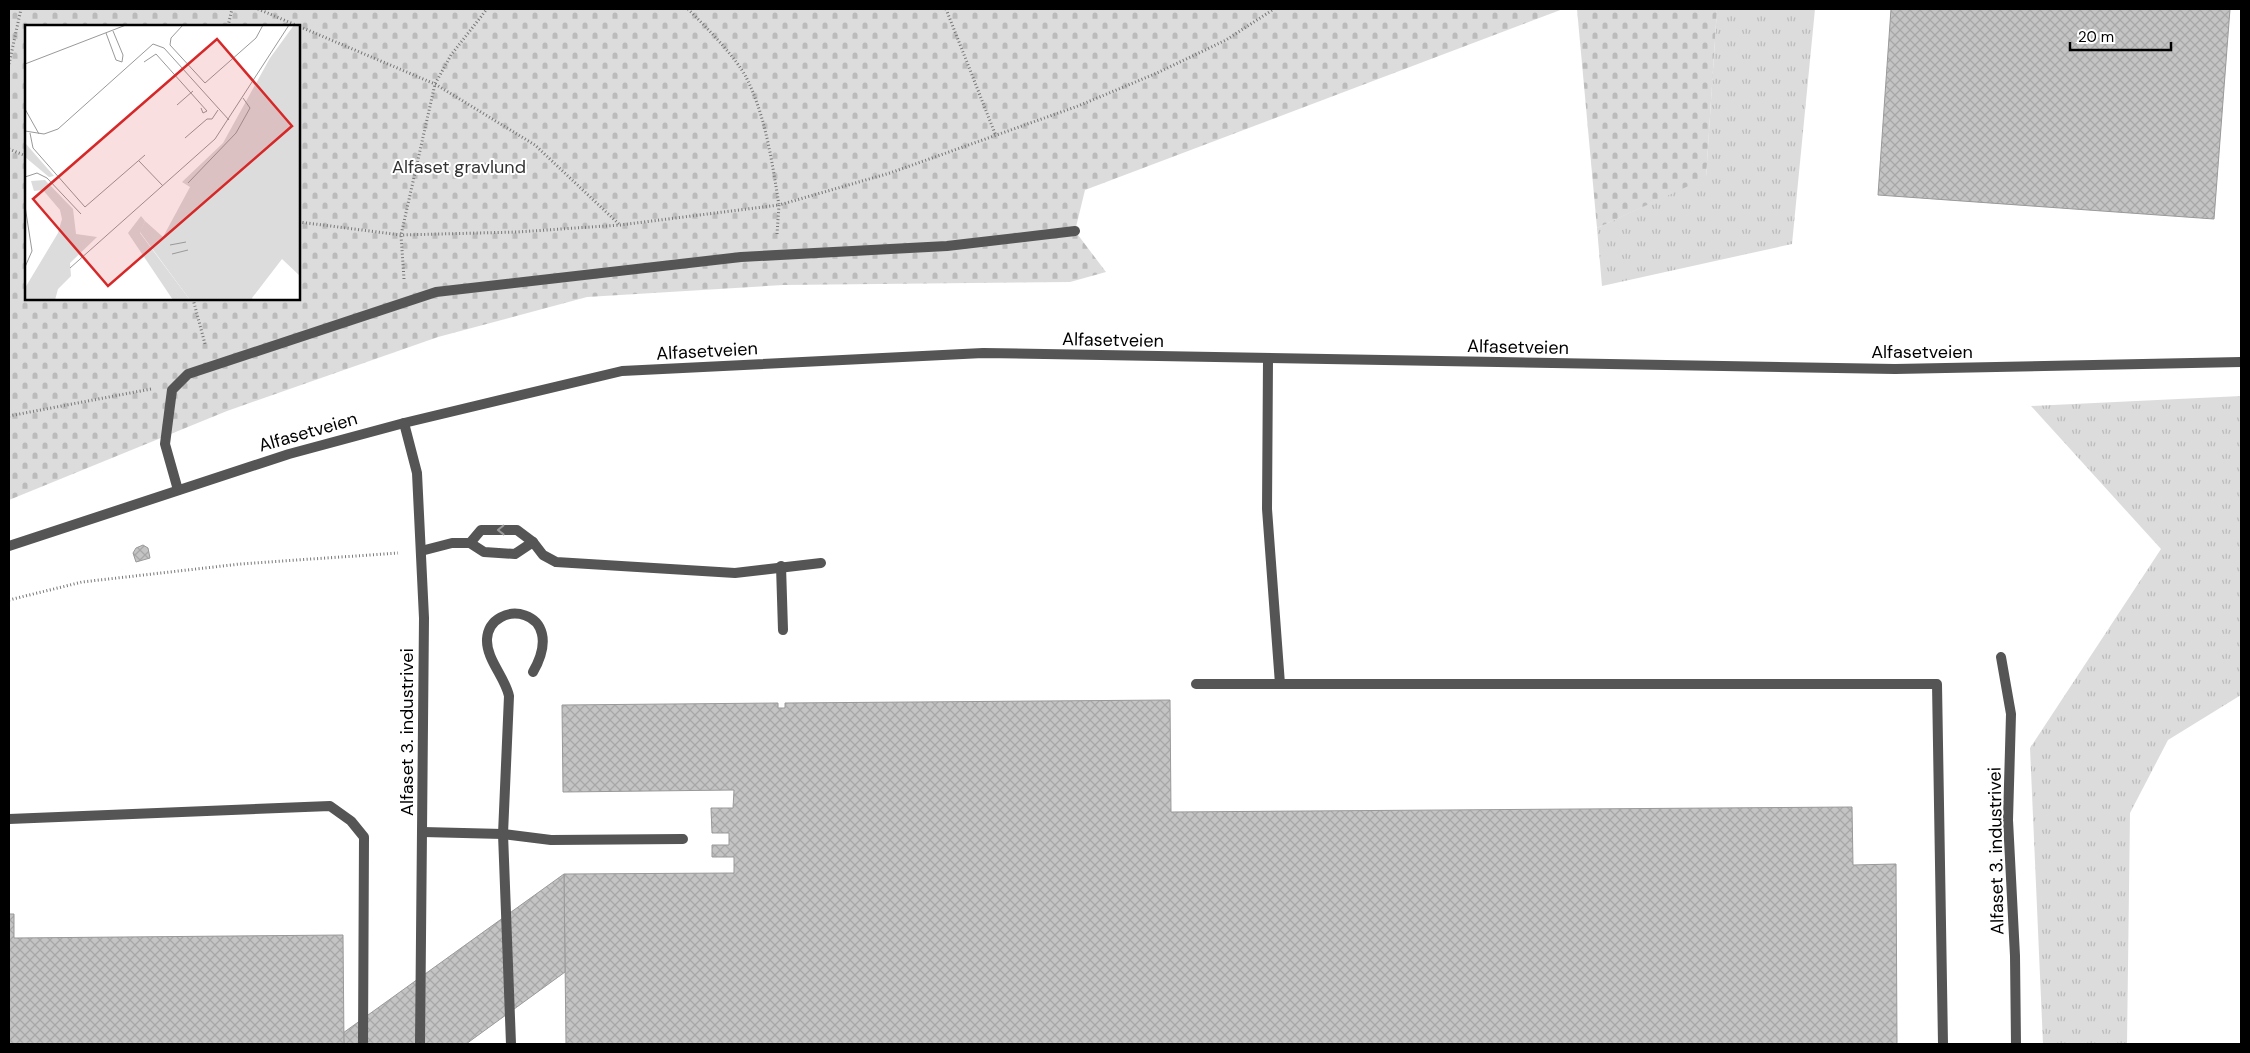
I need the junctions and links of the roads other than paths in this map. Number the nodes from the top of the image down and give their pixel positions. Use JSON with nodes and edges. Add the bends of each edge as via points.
{"nodes":[{"id":1,"x":1074,"y":230,"type":"dead end"},
{"id":2,"x":1268,"y":358,"type":"junction"},
{"id":3,"x":2241,"y":362,"type":"edge"},
{"id":4,"x":404,"y":422,"type":"junction"},
{"id":5,"x":178,"y":490,"type":"junction"},
{"id":6,"x":533,"y":542,"type":"junction"},
{"id":7,"x":470,"y":543,"type":"junction"},
{"id":8,"x":9,"y":546,"type":"edge"},
{"id":9,"x":420,"y":551,"type":"junction"},
{"id":10,"x":821,"y":563,"type":"dead end"},
{"id":11,"x":782,"y":566,"type":"junction"},
{"id":12,"x":783,"y":630,"type":"dead end"},
{"id":13,"x":2001,"y":657,"type":"dead end"},
{"id":14,"x":533,"y":672,"type":"dead end"},
{"id":15,"x":1196,"y":684,"type":"dead end"},
{"id":16,"x":1280,"y":684,"type":"junction"},
{"id":17,"x":9,"y":820,"type":"edge"},
{"id":18,"x":423,"y":832,"type":"junction"},
{"id":19,"x":503,"y":834,"type":"junction"},
{"id":20,"x":682,"y":839,"type":"dead end"},
{"id":21,"x":363,"y":1044,"type":"edge"},
{"id":22,"x":420,"y":1044,"type":"edge"},
{"id":23,"x":511,"y":1044,"type":"edge"},
{"id":24,"x":1943,"y":1044,"type":"edge"},
{"id":25,"x":2016,"y":1044,"type":"edge"}],
"edges":[{"from":1,"to":5,"type":"street","via":[[947,246],[776,255],[436,292],[188,374],[172,390],[165,444]]},
{"from":2,"to":3,"type":"street","name":"Alfasetveien","via":[[1895,369]]},
{"from":2,"to":4,"type":"street","name":"Alfasetveien","via":[[983,354],[622,371]]},
{"from":2,"to":16,"type":"street","via":[[1267,509]]},
{"from":4,"to":5,"type":"street","name":"Alfasetveien"},
{"from":4,"to":9,"type":"street","name":"Alfaset 3. industrivei","via":[[417,473]]},
{"from":5,"to":8,"type":"street","name":"Alfasetveien"},
{"from":6,"to":7,"type":"street","via":[[515,554],[484,552]]},
{"from":6,"to":7,"type":"street","one_way":true,"via":[[517,530],[481,530]]},
{"from":6,"to":11,"type":"street","via":[[543,556],[556,562],[735,573]]},
{"from":7,"to":9,"type":"street","via":[[452,543]]},
{"from":9,"to":18,"type":"street","name":"Alfaset 3. industrivei","via":[[424,618]]},
{"from":10,"to":11,"type":"street"},
{"from":11,"to":12,"type":"street"},
{"from":13,"to":25,"type":"street","name":"Alfaset 3. industrivei","via":[[2011,714],[2008,820]]},
{"from":14,"to":19,"type":"street","via":[[542,657],[542,629],[533,619],[506,614],[496,620],[487,637],[488,649],[507,685],[509,696]]},
{"from":15,"to":16,"type":"street"},
{"from":16,"to":24,"type":"street","via":[[1937,684]]},
{"from":17,"to":21,"type":"street","via":[[330,806],[351,821],[364,837]]},
{"from":18,"to":19,"type":"street"},
{"from":18,"to":22,"type":"street","name":"Alfaset 3. industrivei"},
{"from":19,"to":20,"type":"street","via":[[551,840]]},
{"from":19,"to":23,"type":"street"}]}
